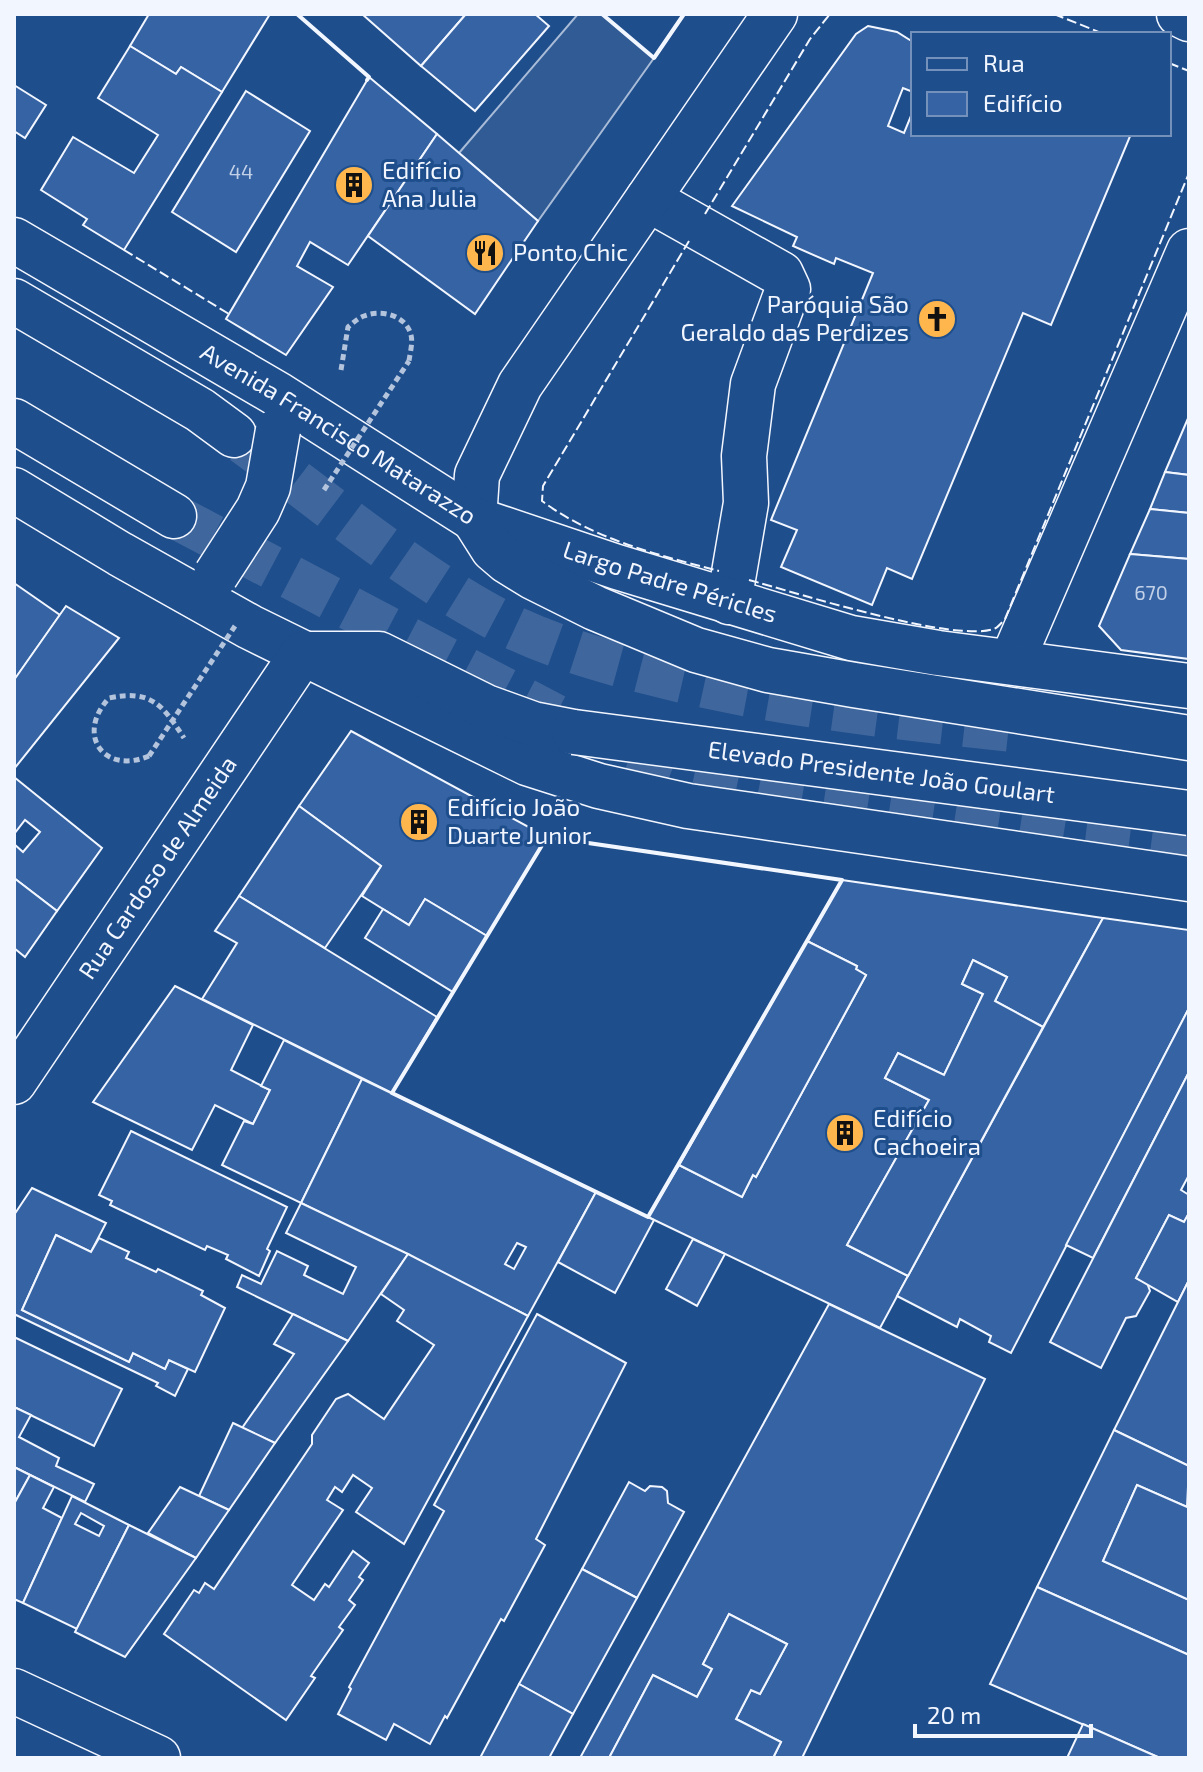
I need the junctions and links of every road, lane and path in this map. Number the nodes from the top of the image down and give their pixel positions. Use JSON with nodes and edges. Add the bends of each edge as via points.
{"nodes":[{"id":1,"x":775,"y":14,"type":"edge"},
{"id":2,"x":1179,"y":14,"type":"edge"},
{"id":3,"x":1189,"y":19,"type":"edge"},
{"id":4,"x":648,"y":199,"type":"junction"},
{"id":5,"x":14,"y":240,"type":"edge"},
{"id":6,"x":1189,"y":251,"type":"edge"},
{"id":7,"x":14,"y":301,"type":"edge"},
{"id":8,"x":409,"y":361,"type":"dead end"},
{"id":9,"x":339,"y":382,"type":"dead end"},
{"id":10,"x":279,"y":413,"type":"junction"},
{"id":11,"x":14,"y":421,"type":"edge"},
{"id":12,"x":234,"y":435,"type":"tunnel mouth"},
{"id":13,"x":14,"y":490,"type":"edge"},
{"id":14,"x":174,"y":516,"type":"tunnel mouth"},
{"id":15,"x":474,"y":519,"type":"junction"},
{"id":16,"x":208,"y":586,"type":"junction"},
{"id":17,"x":729,"y":602,"type":"junction"},
{"id":18,"x":302,"y":654,"type":"junction"},
{"id":19,"x":1012,"y":661,"type":"junction"},
{"id":20,"x":1189,"y":686,"type":"edge"},
{"id":21,"x":1189,"y":738,"type":"edge"},
{"id":22,"x":187,"y":743,"type":"dead end"},
{"id":23,"x":149,"y":756,"type":"dead end"},
{"id":24,"x":1189,"y":813,"type":"edge"},
{"id":25,"x":1189,"y":879,"type":"edge"},
{"id":26,"x":14,"y":1082,"type":"edge"},
{"id":27,"x":14,"y":1691,"type":"edge"},
{"id":28,"x":158,"y":1758,"type":"edge"}],
"edges":[{"from":1,"to":4,"type":"main road"},
{"from":2,"to":3,"type":"main road"},
{"from":4,"to":15,"type":"main road","via":[[520,385],[477,475]]},
{"from":4,"to":17,"type":"main road","via":[[781,274],[788,289],[753,384],[744,456],[746,503]]},
{"from":5,"to":10,"type":"main road","name":"Avenida Francisco Matarazzo"},
{"from":6,"to":19,"type":"main road"},
{"from":7,"to":12,"type":"main road"},
{"from":8,"to":9,"type":"path","via":[[412,338],[399,317],[361,316],[348,327]]},
{"from":10,"to":15,"type":"main road","name":"Avenida Francisco Matarazzo"},
{"from":10,"to":16,"type":"main road","bridge":true,"via":[[268,487]]},
{"from":11,"to":14,"type":"main road"},
{"from":13,"to":16,"type":"main road","via":[[120,554]]},
{"from":15,"to":17,"type":"main road","name":"Largo Padre Péricles"},
{"from":15,"to":21,"type":"main road","name":"Avenida Francisco Matarazzo","via":[[493,549],[533,577],[696,650],[768,670]]},
{"from":16,"to":18,"type":"main road"},
{"from":17,"to":19,"type":"main road","name":"Largo Padre Péricles","via":[[851,638]]},
{"from":18,"to":24,"type":"main road","name":"Elevado Presidente João Goulart","bridge":true,"via":[[379,654],[486,707],[574,732]]},
{"from":18,"to":25,"type":"main road","via":[[527,763],[599,786],[688,806]]},
{"from":18,"to":26,"type":"main road","name":"Rua Cardoso de Almeida"},
{"from":19,"to":20,"type":"main road","name":"Largo Padre Péricles"},
{"from":22,"to":23,"type":"path","via":[[160,705],[136,696],[109,698],[93,723],[103,753],[133,763]]},
{"from":27,"to":28,"type":"main road"}]}
